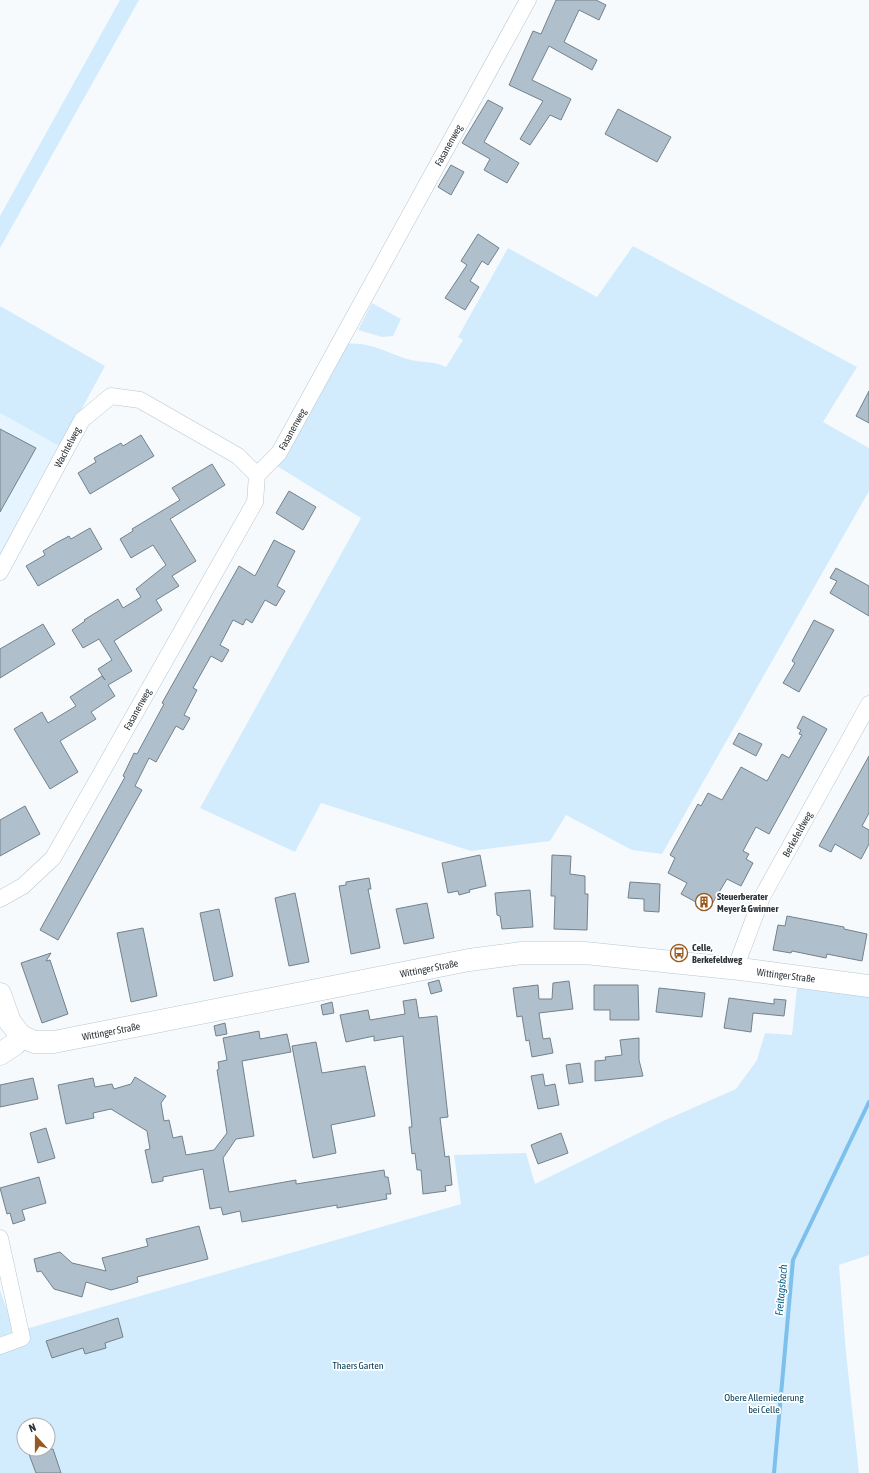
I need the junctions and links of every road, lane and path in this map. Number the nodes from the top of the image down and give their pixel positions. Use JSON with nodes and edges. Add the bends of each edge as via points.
{"nodes":[{"id":1,"x":528,"y":0,"type":"edge"},
{"id":2,"x":257,"y":475,"type":"junction"},
{"id":3,"x":0,"y":572,"type":"edge"},
{"id":4,"x":869,"y":704,"type":"edge"},
{"id":5,"x":0,"y":899,"type":"edge"},
{"id":6,"x":735,"y":969,"type":"junction"},
{"id":7,"x":869,"y":986,"type":"edge"},
{"id":8,"x":0,"y":994,"type":"edge"},
{"id":9,"x":20,"y":1036,"type":"junction"},
{"id":10,"x":0,"y":1054,"type":"edge"},
{"id":11,"x":0,"y":1238,"type":"edge"},
{"id":12,"x":0,"y":1346,"type":"edge"}],
"edges":[{"from":1,"to":2,"type":"street","name":"Fasanenweg","via":[[279,453]]},
{"from":2,"to":3,"type":"street","name":"Wachtelweg","via":[[238,456],[140,400],[111,396],[82,420]]},
{"from":2,"to":5,"type":"street","name":"Fasanenweg","via":[[255,502],[53,858],[23,886]]},
{"from":4,"to":6,"type":"street","name":"Berkefeldweg","via":[[762,897]]},
{"from":6,"to":7,"type":"main road","name":"Wittinger Straße"},
{"from":6,"to":9,"type":"main road","name":"Wittinger Straße","via":[[585,953],[522,953],[469,960],[54,1042],[34,1042]]},
{"from":8,"to":9,"type":"main road","via":[[10,1022]]},
{"from":9,"to":10,"type":"main road","via":[[15,1044]]},
{"from":11,"to":12,"type":"street","via":[[22,1338]]}]}
